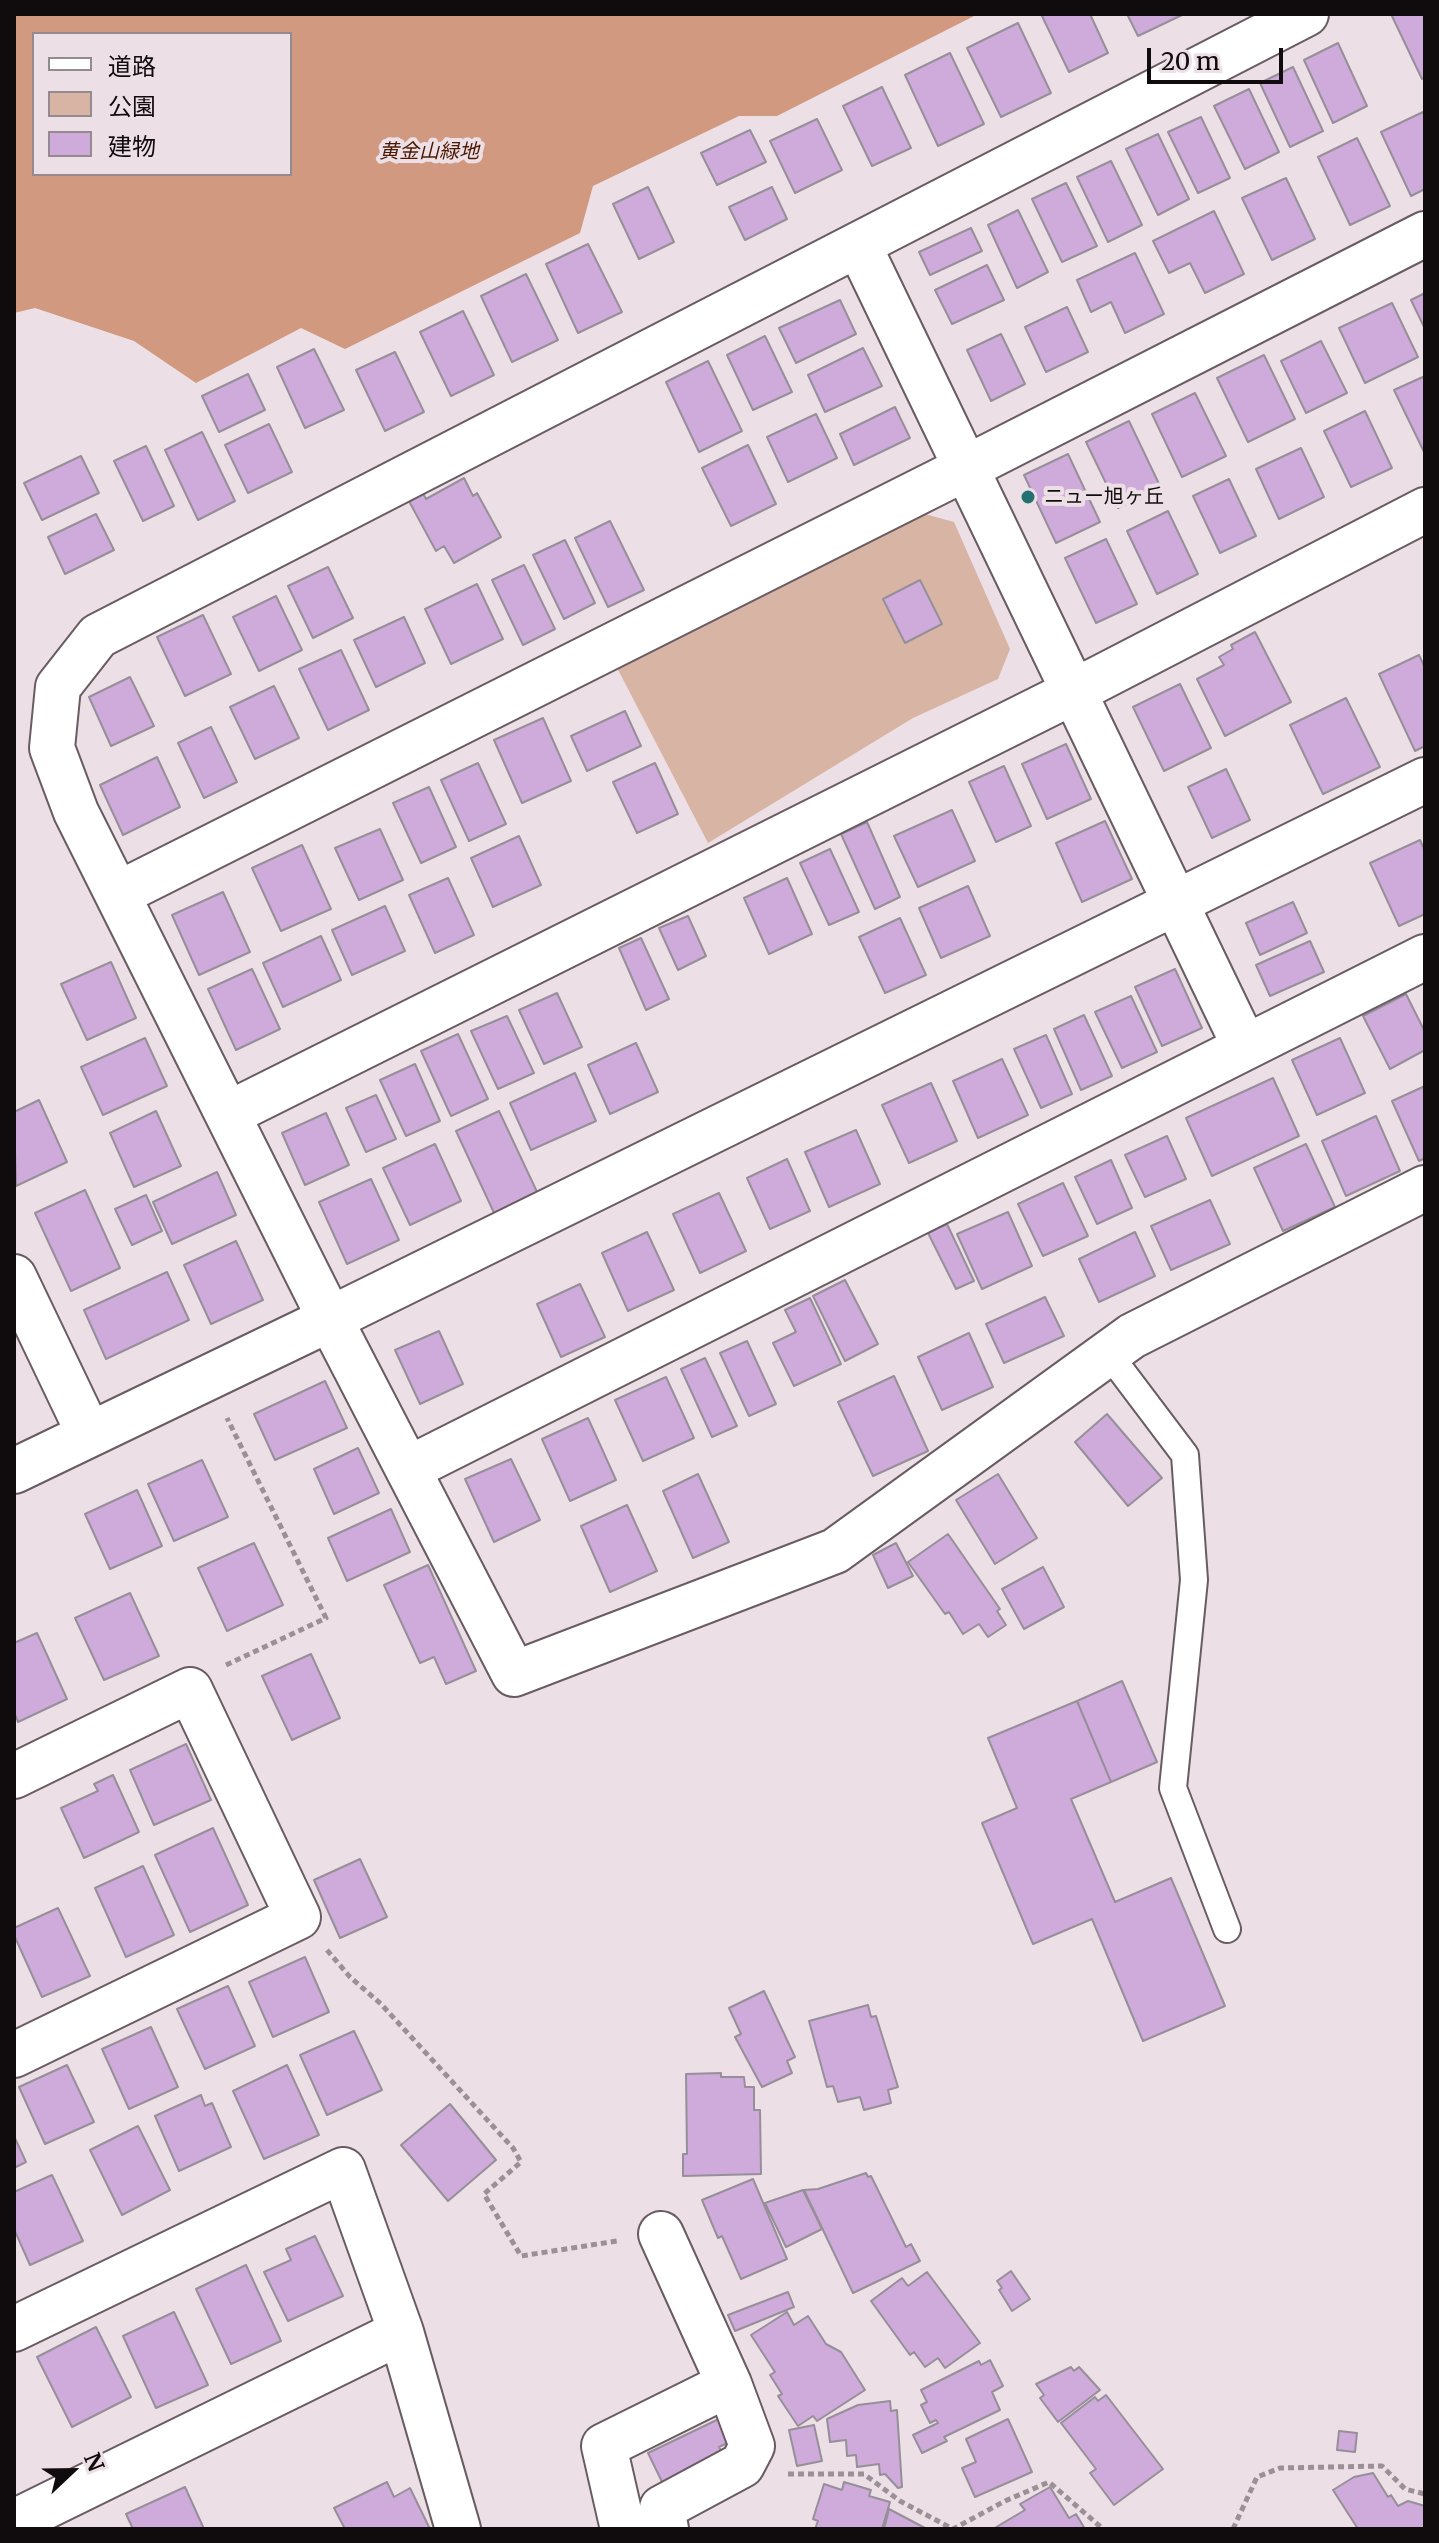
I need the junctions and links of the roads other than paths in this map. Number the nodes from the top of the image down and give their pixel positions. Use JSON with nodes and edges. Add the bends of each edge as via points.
{"nodes":[{"id":1,"x":1306,"y":14,"type":"edge"},
{"id":2,"x":1425,"y":234,"type":"edge"},
{"id":3,"x":859,"y":246,"type":"junction"},
{"id":4,"x":966,"y":468,"type":"junction"},
{"id":5,"x":1425,"y":510,"type":"edge"},
{"id":6,"x":1073,"y":692,"type":"junction"},
{"id":7,"x":1425,"y":780,"type":"edge"},
{"id":8,"x":118,"y":894,"type":"junction"},
{"id":9,"x":1175,"y":902,"type":"junction"},
{"id":10,"x":1425,"y":957,"type":"edge"},
{"id":11,"x":1245,"y":1047,"type":"junction"},
{"id":12,"x":228,"y":1114,"type":"junction"},
{"id":13,"x":1425,"y":1188,"type":"edge"},
{"id":14,"x":14,"y":1277,"type":"edge"},
{"id":15,"x":330,"y":1319,"type":"junction"},
{"id":16,"x":1108,"y":1353,"type":"junction"},
{"id":17,"x":89,"y":1434,"type":"junction"},
{"id":18,"x":408,"y":1469,"type":"junction"},
{"id":19,"x":14,"y":1471,"type":"edge"},
{"id":20,"x":14,"y":1776,"type":"edge"},
{"id":21,"x":1227,"y":1929,"type":"dead end"},
{"id":22,"x":14,"y":2055,"type":"edge"},
{"id":23,"x":661,"y":2234,"type":"road end"},
{"id":24,"x":14,"y":2329,"type":"edge"},
{"id":25,"x":401,"y":2332,"type":"junction"},
{"id":26,"x":729,"y":2384,"type":"junction"},
{"id":27,"x":14,"y":2522,"type":"edge"},
{"id":28,"x":458,"y":2529,"type":"edge"},
{"id":29,"x":623,"y":2529,"type":"edge"},
{"id":30,"x":666,"y":2529,"type":"edge"}],
"edges":[{"from":1,"to":3,"type":"street"},
{"from":2,"to":4,"type":"street"},
{"from":3,"to":4,"type":"street"},
{"from":3,"to":8,"type":"street","via":[[98,636],[58,687],[52,748],[76,812]]},
{"from":4,"to":6,"type":"street"},
{"from":4,"to":8,"type":"street"},
{"from":5,"to":6,"type":"street"},
{"from":6,"to":9,"type":"street"},
{"from":6,"to":12,"type":"street"},
{"from":7,"to":9,"type":"street"},
{"from":8,"to":12,"type":"street"},
{"from":9,"to":11,"type":"street"},
{"from":9,"to":15,"type":"street"},
{"from":10,"to":11,"type":"street"},
{"from":11,"to":18,"type":"street"},
{"from":12,"to":15,"type":"street"},
{"from":13,"to":16,"type":"street"},
{"from":14,"to":17,"type":"street"},
{"from":15,"to":17,"type":"street"},
{"from":15,"to":18,"type":"street"},
{"from":16,"to":18,"type":"street","via":[[835,1551],[514,1674]]},
{"from":16,"to":21,"type":"lane","via":[[1185,1455],[1194,1580],[1173,1788]]},
{"from":17,"to":19,"type":"street"},
{"from":20,"to":22,"type":"street","via":[[190,1690],[298,1917]]},
{"from":23,"to":26,"type":"street"},
{"from":24,"to":25,"type":"street","via":[[343,2170]]},
{"from":25,"to":27,"type":"street"},
{"from":25,"to":28,"type":"street"},
{"from":26,"to":29,"type":"street","via":[[604,2446]]},
{"from":26,"to":30,"type":"street","via":[[752,2446],[742,2465],[662,2508]]}]}
